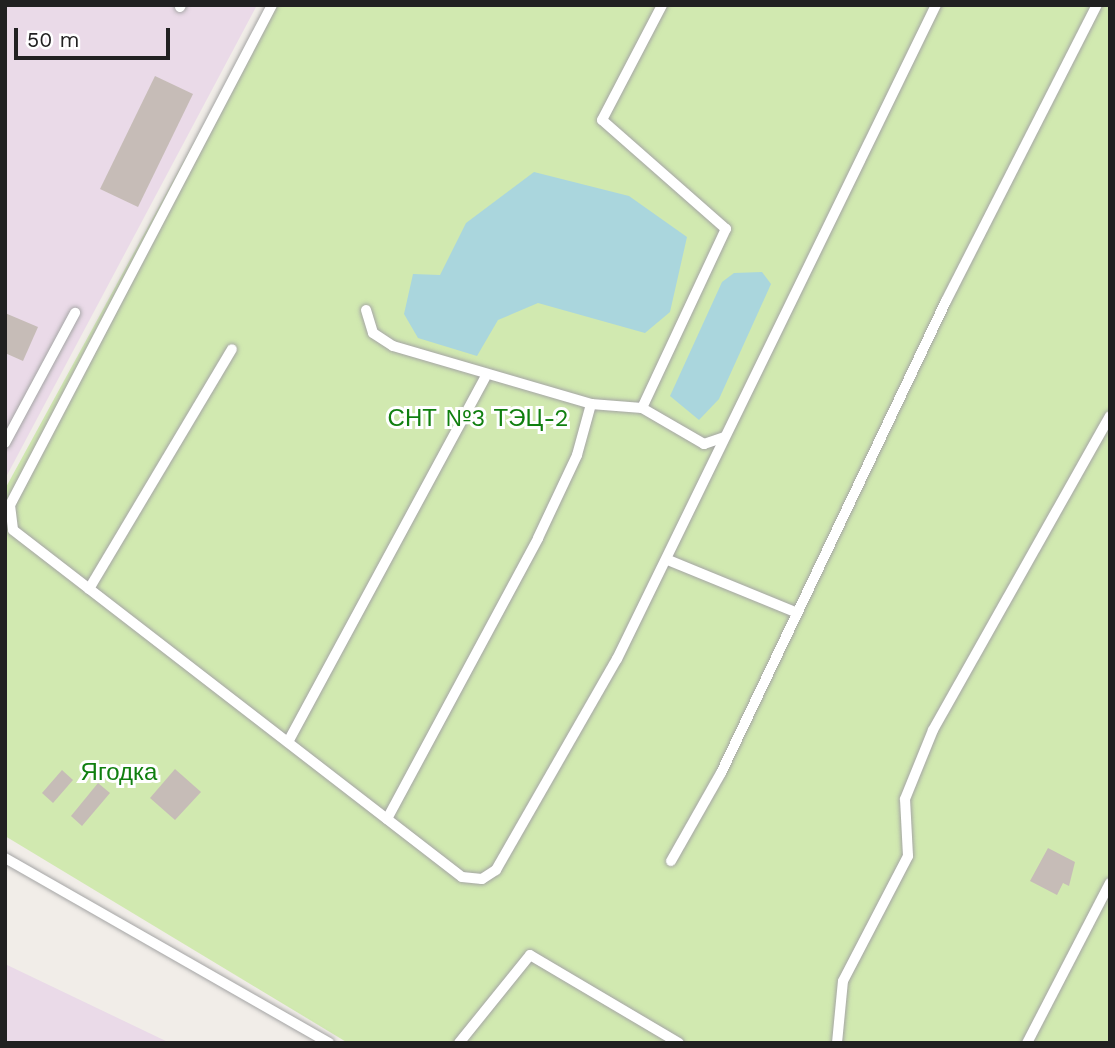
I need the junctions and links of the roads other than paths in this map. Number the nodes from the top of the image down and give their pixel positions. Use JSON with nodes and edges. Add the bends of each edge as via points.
{"nodes":[{"id":1,"x":272,"y":5,"type":"edge"},
{"id":2,"x":663,"y":5,"type":"edge"},
{"id":3,"x":936,"y":5,"type":"edge"},
{"id":4,"x":1097,"y":5,"type":"edge"},
{"id":5,"x":366,"y":310,"type":"dead end"},
{"id":6,"x":75,"y":313,"type":"dead end"},
{"id":7,"x":232,"y":349,"type":"dead end"},
{"id":8,"x":485,"y":378,"type":"junction"},
{"id":9,"x":592,"y":404,"type":"junction"},
{"id":10,"x":642,"y":408,"type":"junction"},
{"id":11,"x":1110,"y":416,"type":"edge"},
{"id":12,"x":724,"y":437,"type":"junction"},
{"id":13,"x":5,"y":443,"type":"edge"},
{"id":14,"x":668,"y":560,"type":"junction"},
{"id":15,"x":89,"y":589,"type":"junction"},
{"id":16,"x":797,"y":613,"type":"junction"},
{"id":17,"x":288,"y":743,"type":"junction"},
{"id":18,"x":387,"y":819,"type":"junction"},
{"id":19,"x":5,"y":858,"type":"edge"},
{"id":20,"x":671,"y":861,"type":"dead end"},
{"id":21,"x":1110,"y":883,"type":"edge"},
{"id":22,"x":329,"y":1043,"type":"edge"},
{"id":23,"x":459,"y":1043,"type":"edge"},
{"id":24,"x":679,"y":1043,"type":"edge"},
{"id":25,"x":837,"y":1043,"type":"edge"},
{"id":26,"x":1027,"y":1043,"type":"edge"}],
"edges":[{"from":1,"to":15,"type":"lane","via":[[10,505],[13,530]]},
{"from":2,"to":10,"type":"lane","via":[[602,120],[726,229]]},
{"from":3,"to":12,"type":"lane"},
{"from":4,"to":16,"type":"lane"},
{"from":5,"to":8,"type":"lane","via":[[373,333],[393,346]]},
{"from":6,"to":13,"type":"lane"},
{"from":7,"to":15,"type":"lane"},
{"from":8,"to":9,"type":"lane"},
{"from":8,"to":17,"type":"lane"},
{"from":9,"to":10,"type":"lane"},
{"from":9,"to":18,"type":"lane","via":[[577,455],[538,538]]},
{"from":10,"to":12,"type":"lane","via":[[704,444]]},
{"from":11,"to":25,"type":"lane","via":[[933,730],[905,799],[908,856],[843,981]]},
{"from":12,"to":14,"type":"lane"},
{"from":14,"to":16,"type":"lane"},
{"from":14,"to":18,"type":"lane","via":[[496,870],[482,879],[463,877]]},
{"from":15,"to":17,"type":"lane"},
{"from":16,"to":20,"type":"lane"},
{"from":17,"to":18,"type":"lane"},
{"from":19,"to":22,"type":"lane"},
{"from":21,"to":26,"type":"lane"},
{"from":23,"to":24,"type":"lane","via":[[530,955]]}]}
